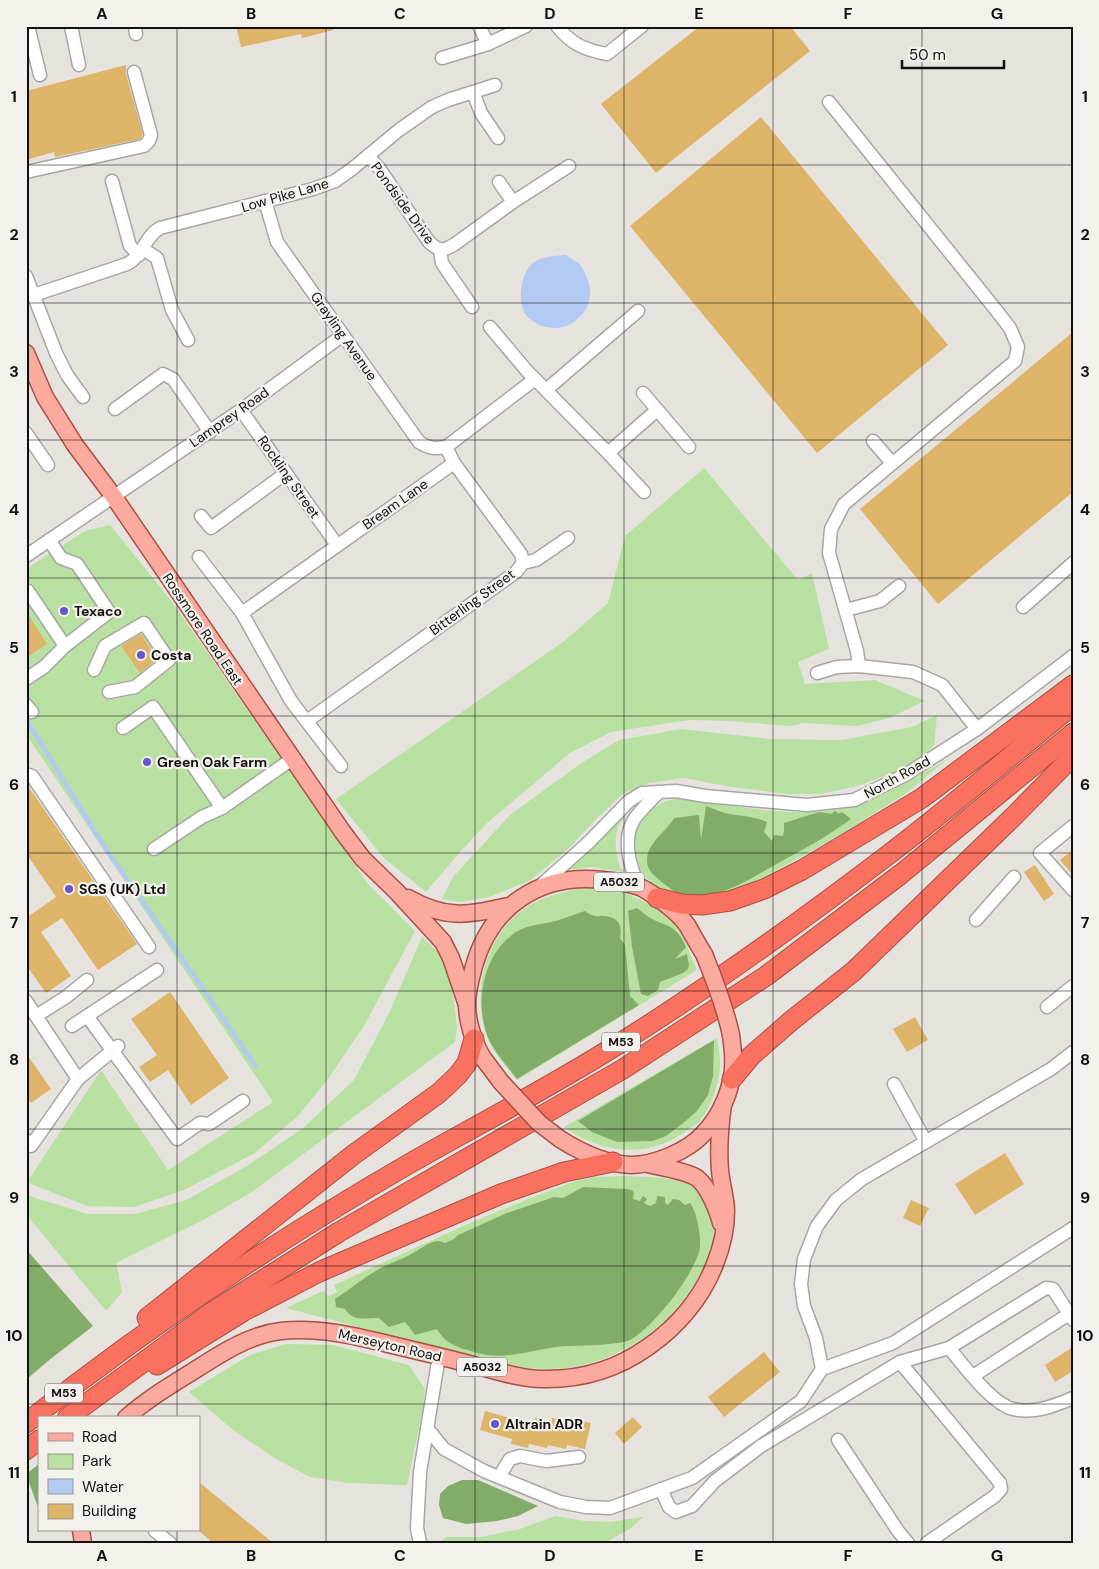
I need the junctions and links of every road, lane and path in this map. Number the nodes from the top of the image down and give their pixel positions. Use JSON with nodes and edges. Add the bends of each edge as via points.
{"nodes":[{"id":1,"x":28,"y":26,"type":"edge"},
{"id":2,"x":71,"y":26,"type":"edge"},
{"id":3,"x":479,"y":26,"type":"edge"},
{"id":4,"x":526,"y":26,"type":"edge"},
{"id":5,"x":557,"y":26,"type":"edge"},
{"id":6,"x":642,"y":26,"type":"edge"},
{"id":7,"x":488,"y":44,"type":"junction"},
{"id":8,"x":442,"y":58,"type":"dead end"},
{"id":9,"x":79,"y":65,"type":"dead end"},
{"id":10,"x":134,"y":72,"type":"dead end"},
{"id":11,"x":40,"y":75,"type":"dead end"},
{"id":12,"x":495,"y":85,"type":"dead end"},
{"id":13,"x":473,"y":92,"type":"junction"},
{"id":14,"x":829,"y":102,"type":"dead end"},
{"id":15,"x":498,"y":138,"type":"dead end"},
{"id":16,"x":368,"y":156,"type":"junction"},
{"id":17,"x":569,"y":166,"type":"dead end"},
{"id":18,"x":26,"y":172,"type":"edge"},
{"id":19,"x":112,"y":181,"type":"dead end"},
{"id":20,"x":499,"y":182,"type":"dead end"},
{"id":21,"x":266,"y":201,"type":"junction"},
{"id":22,"x":513,"y":202,"type":"junction"},
{"id":23,"x":440,"y":250,"type":"junction"},
{"id":24,"x":141,"y":252,"type":"junction"},
{"id":25,"x":26,"y":276,"type":"edge"},
{"id":26,"x":34,"y":295,"type":"junction"},
{"id":27,"x":472,"y":307,"type":"dead end"},
{"id":28,"x":638,"y":311,"type":"dead end"},
{"id":29,"x":490,"y":327,"type":"dead end"},
{"id":30,"x":343,"y":335,"type":"junction"},
{"id":31,"x":188,"y":340,"type":"dead end"},
{"id":32,"x":26,"y":354,"type":"edge"},
{"id":33,"x":535,"y":378,"type":"junction"},
{"id":34,"x":546,"y":390,"type":"junction"},
{"id":35,"x":643,"y":392,"type":"dead end"},
{"id":36,"x":82,"y":397,"type":"dead end"},
{"id":37,"x":115,"y":409,"type":"dead end"},
{"id":38,"x":241,"y":410,"type":"junction"},
{"id":39,"x":657,"y":410,"type":"junction"},
{"id":40,"x":210,"y":432,"type":"junction"},
{"id":41,"x":26,"y":433,"type":"edge"},
{"id":42,"x":872,"y":441,"type":"dead end"},
{"id":43,"x":689,"y":447,"type":"dead end"},
{"id":44,"x":446,"y":448,"type":"junction"},
{"id":45,"x":608,"y":453,"type":"junction"},
{"id":46,"x":454,"y":463,"type":"junction"},
{"id":47,"x":892,"y":463,"type":"junction"},
{"id":48,"x":48,"y":464,"type":"dead end"},
{"id":49,"x":286,"y":472,"type":"junction"},
{"id":50,"x":644,"y":492,"type":"dead end"},
{"id":51,"x":114,"y":497,"type":"junction"},
{"id":52,"x":202,"y":516,"type":"dead end"},
{"id":53,"x":568,"y":538,"type":"dead end"},
{"id":54,"x":50,"y":540,"type":"junction"},
{"id":55,"x":337,"y":545,"type":"junction"},
{"id":56,"x":26,"y":556,"type":"edge"},
{"id":57,"x":199,"y":557,"type":"dead end"},
{"id":58,"x":523,"y":563,"type":"junction"},
{"id":59,"x":1073,"y":563,"type":"edge"},
{"id":60,"x":899,"y":586,"type":"dead end"},
{"id":61,"x":28,"y":591,"type":"dead end"},
{"id":62,"x":1023,"y":607,"type":"dead end"},
{"id":63,"x":846,"y":610,"type":"junction"},
{"id":64,"x":242,"y":613,"type":"junction"},
{"id":65,"x":65,"y":646,"type":"junction"},
{"id":66,"x":1073,"y":656,"type":"edge"},
{"id":67,"x":859,"y":666,"type":"junction"},
{"id":68,"x":94,"y":670,"type":"dead end"},
{"id":69,"x":817,"y":673,"type":"dead end"},
{"id":70,"x":26,"y":679,"type":"edge"},
{"id":71,"x":1073,"y":685,"type":"edge"},
{"id":72,"x":109,"y":692,"type":"dead end"},
{"id":73,"x":1073,"y":705,"type":"edge"},
{"id":74,"x":307,"y":721,"type":"junction"},
{"id":75,"x":123,"y":728,"type":"dead end"},
{"id":76,"x":977,"y":729,"type":"junction"},
{"id":77,"x":1073,"y":733,"type":"edge"},
{"id":78,"x":1073,"y":756,"type":"edge"},
{"id":79,"x":292,"y":759,"type":"junction"},
{"id":80,"x":341,"y":766,"type":"dead end"},
{"id":81,"x":26,"y":774,"type":"edge"},
{"id":82,"x":659,"y":792,"type":"junction"},
{"id":83,"x":222,"y":808,"type":"junction"},
{"id":84,"x":1073,"y":826,"type":"edge"},
{"id":85,"x":154,"y":850,"type":"dead end"},
{"id":86,"x":1014,"y":877,"type":"dead end"},
{"id":87,"x":639,"y":887,"type":"junction"},
{"id":88,"x":538,"y":888,"type":"junction"},
{"id":89,"x":1073,"y":890,"type":"edge"},
{"id":90,"x":657,"y":898,"type":"junction"},
{"id":91,"x":406,"y":899,"type":"junction"},
{"id":92,"x":509,"y":906,"type":"junction"},
{"id":93,"x":976,"y":920,"type":"dead end"},
{"id":94,"x":149,"y":947,"type":"dead end"},
{"id":95,"x":157,"y":970,"type":"dead end"},
{"id":96,"x":87,"y":980,"type":"dead end"},
{"id":97,"x":1073,"y":986,"type":"edge"},
{"id":98,"x":26,"y":1001,"type":"edge"},
{"id":99,"x":467,"y":1005,"type":"junction"},
{"id":100,"x":1047,"y":1007,"type":"dead end"},
{"id":101,"x":36,"y":1016,"type":"junction"},
{"id":102,"x":87,"y":1016,"type":"junction"},
{"id":103,"x":72,"y":1026,"type":"dead end"},
{"id":104,"x":474,"y":1039,"type":"junction"},
{"id":105,"x":115,"y":1048,"type":"junction"},
{"id":106,"x":1073,"y":1052,"type":"edge"},
{"id":107,"x":78,"y":1078,"type":"junction"},
{"id":108,"x":732,"y":1079,"type":"junction"},
{"id":109,"x":894,"y":1084,"type":"dead end"},
{"id":110,"x":242,"y":1101,"type":"dead end"},
{"id":111,"x":723,"y":1104,"type":"junction"},
{"id":112,"x":26,"y":1140,"type":"edge"},
{"id":113,"x":926,"y":1142,"type":"junction"},
{"id":114,"x":613,"y":1162,"type":"junction"},
{"id":115,"x":643,"y":1163,"type":"junction"},
{"id":116,"x":1073,"y":1228,"type":"edge"},
{"id":117,"x":724,"y":1233,"type":"junction"},
{"id":118,"x":1071,"y":1317,"type":"edge"},
{"id":119,"x":138,"y":1332,"type":"junction"},
{"id":120,"x":949,"y":1348,"type":"junction"},
{"id":121,"x":160,"y":1356,"type":"junction"},
{"id":122,"x":439,"y":1356,"type":"junction"},
{"id":123,"x":900,"y":1362,"type":"junction"},
{"id":124,"x":822,"y":1369,"type":"junction"},
{"id":125,"x":973,"y":1376,"type":"junction"},
{"id":126,"x":1073,"y":1398,"type":"edge"},
{"id":127,"x":75,"y":1412,"type":"edge"},
{"id":128,"x":130,"y":1414,"type":"edge"},
{"id":129,"x":26,"y":1423,"type":"edge"},
{"id":130,"x":427,"y":1428,"type":"junction"},
{"id":131,"x":838,"y":1440,"type":"dead end"},
{"id":132,"x":38,"y":1441,"type":"edge"},
{"id":133,"x":26,"y":1450,"type":"edge"},
{"id":134,"x":579,"y":1457,"type":"dead end"},
{"id":135,"x":500,"y":1477,"type":"junction"},
{"id":136,"x":661,"y":1489,"type":"junction"},
{"id":137,"x":156,"y":1532,"type":"edge"},
{"id":138,"x":170,"y":1543,"type":"edge"},
{"id":139,"x":420,"y":1543,"type":"edge"},
{"id":140,"x":908,"y":1543,"type":"edge"},
{"id":141,"x":927,"y":1543,"type":"edge"}],
"edges":[{"from":1,"to":11,"type":"street"},
{"from":2,"to":9,"type":"street"},
{"from":3,"to":7,"type":"street"},
{"from":4,"to":7,"type":"street"},
{"from":5,"to":6,"type":"street","via":[[587,50],[607,54]]},
{"from":7,"to":8,"type":"street"},
{"from":10,"to":18,"type":"street","via":[[151,136],[144,146]]},
{"from":12,"to":13,"type":"street","name":"Low Pike Lane"},
{"from":13,"to":15,"type":"street","via":[[481,113]]},
{"from":13,"to":16,"type":"street","name":"Low Pike Lane","via":[[432,107]]},
{"from":14,"to":47,"type":"street","via":[[1010,328],[1018,347],[1016,361]]},
{"from":16,"to":21,"type":"street","name":"Low Pike Lane","via":[[335,181]]},
{"from":16,"to":23,"type":"street","name":"Pondside Drive","via":[[429,242]]},
{"from":17,"to":22,"type":"street","name":"Pondside Drive"},
{"from":19,"to":24,"type":"street","via":[[130,246]]},
{"from":20,"to":22,"type":"street"},
{"from":21,"to":24,"type":"street","name":"Low Pike Lane","via":[[160,228],[152,232]]},
{"from":21,"to":30,"type":"street","name":"Grayling Avenue","via":[[278,242]]},
{"from":22,"to":23,"type":"street","name":"Pondside Drive","via":[[448,249]]},
{"from":23,"to":27,"type":"street","via":[[442,263]]},
{"from":24,"to":26,"type":"street","via":[[127,264]]},
{"from":24,"to":31,"type":"street","via":[[157,258],[172,310]]},
{"from":25,"to":26,"type":"street"},
{"from":26,"to":36,"type":"street","via":[[56,352]]},
{"from":28,"to":34,"type":"street"},
{"from":29,"to":33,"type":"street"},
{"from":30,"to":38,"type":"street","name":"Lamprey Road"},
{"from":30,"to":44,"type":"street","name":"Grayling Avenue","via":[[419,442],[436,449]]},
{"from":32,"to":51,"type":"main road","name":"Rossmore Road East","via":[[45,397],[75,445]]},
{"from":33,"to":34,"type":"street"},
{"from":33,"to":44,"type":"street"},
{"from":34,"to":45,"type":"street"},
{"from":35,"to":39,"type":"street"},
{"from":37,"to":40,"type":"street","via":[[163,374],[173,379]]},
{"from":38,"to":40,"type":"street","name":"Lamprey Road"},
{"from":38,"to":49,"type":"street","name":"Rockling Street"},
{"from":39,"to":43,"type":"street"},
{"from":39,"to":45,"type":"street"},
{"from":40,"to":51,"type":"street","name":"Lamprey Road"},
{"from":41,"to":48,"type":"street"},
{"from":42,"to":47,"type":"street"},
{"from":44,"to":46,"type":"street","name":"Bitterling Street"},
{"from":45,"to":50,"type":"street"},
{"from":46,"to":55,"type":"street","name":"Bream Lane"},
{"from":46,"to":58,"type":"street","name":"Bitterling Street","via":[[521,554]]},
{"from":47,"to":63,"type":"street","via":[[844,504],[831,529],[829,553]]},
{"from":49,"to":52,"type":"street","via":[[211,528]]},
{"from":49,"to":55,"type":"street","name":"Rockling Street"},
{"from":51,"to":54,"type":"street","name":"Lamprey Road"},
{"from":51,"to":79,"type":"main road","name":"Rossmore Road East"},
{"from":53,"to":58,"type":"street","via":[[536,560]]},
{"from":54,"to":56,"type":"street","name":"Lamprey Road"},
{"from":54,"to":65,"type":"street","via":[[61,558],[77,564],[109,612]]},
{"from":55,"to":64,"type":"street","name":"Bream Lane"},
{"from":57,"to":64,"type":"street"},
{"from":58,"to":74,"type":"street","name":"Bitterling Street","via":[[516,572]]},
{"from":59,"to":62,"type":"street"},
{"from":60,"to":63,"type":"street","via":[[880,601]]},
{"from":61,"to":65,"type":"street"},
{"from":63,"to":67,"type":"street"},
{"from":64,"to":74,"type":"street","via":[[291,700]]},
{"from":65,"to":70,"type":"street"},
{"from":66,"to":76,"type":"street","name":"North Road"},
{"from":67,"to":69,"type":"street","via":[[837,667]]},
{"from":67,"to":76,"type":"street","via":[[913,672],[942,685]]},
{"from":68,"to":72,"type":"street","via":[[105,646],[144,623],[169,660],[135,687]]},
{"from":71,"to":90,"type":"highway","via":[[922,798],[764,890],[730,901],[702,905]]},
{"from":73,"to":119,"type":"highway","number":"M53","via":[[886,857],[750,957],[612,1048],[405,1166]]},
{"from":74,"to":80,"type":"street"},
{"from":75,"to":83,"type":"street","via":[[153,707]]},
{"from":76,"to":82,"type":"street","name":"North Road","via":[[907,774],[854,800],[807,805]]},
{"from":77,"to":121,"type":"highway","number":"M53","via":[[901,874],[766,976],[623,1069],[339,1232],[212,1312]]},
{"from":78,"to":108,"type":"highway","via":[[854,971],[750,1056]]},
{"from":79,"to":83,"type":"street"},
{"from":79,"to":91,"type":"main road","name":"Rossmore Road East","via":[[364,859]]},
{"from":81,"to":94,"type":"street","via":[[32,776]]},
{"from":82,"to":87,"type":"street","via":[[631,826],[628,853]]},
{"from":82,"to":88,"type":"street","name":"North Road","via":[[642,793],[629,801]]},
{"from":83,"to":85,"type":"street","via":[[202,817]]},
{"from":84,"to":89,"type":"street","via":[[1040,853]]},
{"from":86,"to":93,"type":"street"},
{"from":87,"to":88,"type":"main road","number":"A5032","via":[[590,878],[571,879]]},
{"from":87,"to":90,"type":"main road","number":"A5032"},
{"from":88,"to":92,"type":"main road","number":"A5032"},
{"from":90,"to":108,"type":"main road","number":"A5032","bridge":true,"via":[[686,924],[717,984],[731,1035]]},
{"from":91,"to":92,"type":"main road","name":"Rossmore Road East","via":[[430,909],[459,915]]},
{"from":91,"to":99,"type":"main road","name":"Rossmore Road East","via":[[443,942]]},
{"from":92,"to":99,"type":"main road","number":"A5032","via":[[488,932],[478,951]]},
{"from":95,"to":102,"type":"street"},
{"from":96,"to":101,"type":"street"},
{"from":97,"to":100,"type":"street"},
{"from":98,"to":101,"type":"street"},
{"from":99,"to":104,"type":"main road","number":"A5032"},
{"from":101,"to":107,"type":"street"},
{"from":102,"to":103,"type":"street"},
{"from":102,"to":105,"type":"street"},
{"from":104,"to":114,"type":"main road","number":"A5032","bridge":true,"via":[[501,1082],[539,1123],[592,1157]]},
{"from":104,"to":119,"type":"highway","via":[[467,1063],[439,1093],[353,1155]]},
{"from":105,"to":107,"type":"street"},
{"from":105,"to":110,"type":"street","via":[[177,1139],[200,1122],[208,1124]]},
{"from":106,"to":113,"type":"street","via":[[1051,1069]]},
{"from":107,"to":112,"type":"street","via":[[31,1146]]},
{"from":108,"to":111,"type":"main road","number":"A5032"},
{"from":109,"to":113,"type":"street"},
{"from":111,"to":115,"type":"main road","number":"A5032","via":[[702,1136],[656,1162]]},
{"from":111,"to":117,"type":"main road","name":"Merseyton Road","number":"A5032","via":[[719,1146],[726,1213]]},
{"from":113,"to":124,"type":"street","via":[[862,1179],[836,1200],[817,1226],[804,1259],[801,1284]]},
{"from":114,"to":115,"type":"main road","number":"A5032"},
{"from":114,"to":121,"type":"highway","via":[[564,1172],[500,1194],[319,1272]]},
{"from":115,"to":117,"type":"main road","number":"A5032","via":[[697,1178],[717,1209]]},
{"from":116,"to":124,"type":"street","via":[[893,1343]]},
{"from":117,"to":122,"type":"main road","name":"Merseyton Road","number":"A5032","via":[[702,1292],[681,1319],[664,1336],[631,1359],[604,1371],[540,1380]]},
{"from":118,"to":120,"type":"street","via":[[1053,1289],[1046,1288]]},
{"from":118,"to":125,"type":"street"},
{"from":119,"to":129,"type":"highway","number":"M53"},
{"from":120,"to":123,"type":"street"},
{"from":120,"to":125,"type":"street"},
{"from":121,"to":127,"type":"highway"},
{"from":122,"to":128,"type":"main road","name":"Merseyton Road","number":"A5032","via":[[340,1333],[309,1329],[280,1331],[258,1336],[229,1349]]},
{"from":122,"to":130,"type":"street"},
{"from":123,"to":136,"type":"street","via":[[761,1446],[715,1481],[692,1506],[676,1512]]},
{"from":123,"to":141,"type":"street","via":[[1000,1482],[1001,1488],[995,1496]]},
{"from":124,"to":136,"type":"street","via":[[802,1401],[692,1478]]},
{"from":125,"to":126,"type":"street","via":[[994,1399],[1012,1409],[1036,1410]]},
{"from":130,"to":135,"type":"street","via":[[444,1449]]},
{"from":130,"to":139,"type":"street","via":[[420,1472],[417,1528]]},
{"from":131,"to":140,"type":"street"},
{"from":132,"to":133,"type":"highway"},
{"from":134,"to":135,"type":"street","via":[[546,1460],[520,1456],[510,1458]]},
{"from":135,"to":136,"type":"street","via":[[560,1502],[586,1508],[610,1508]]},
{"from":137,"to":138,"type":"street"}]}
